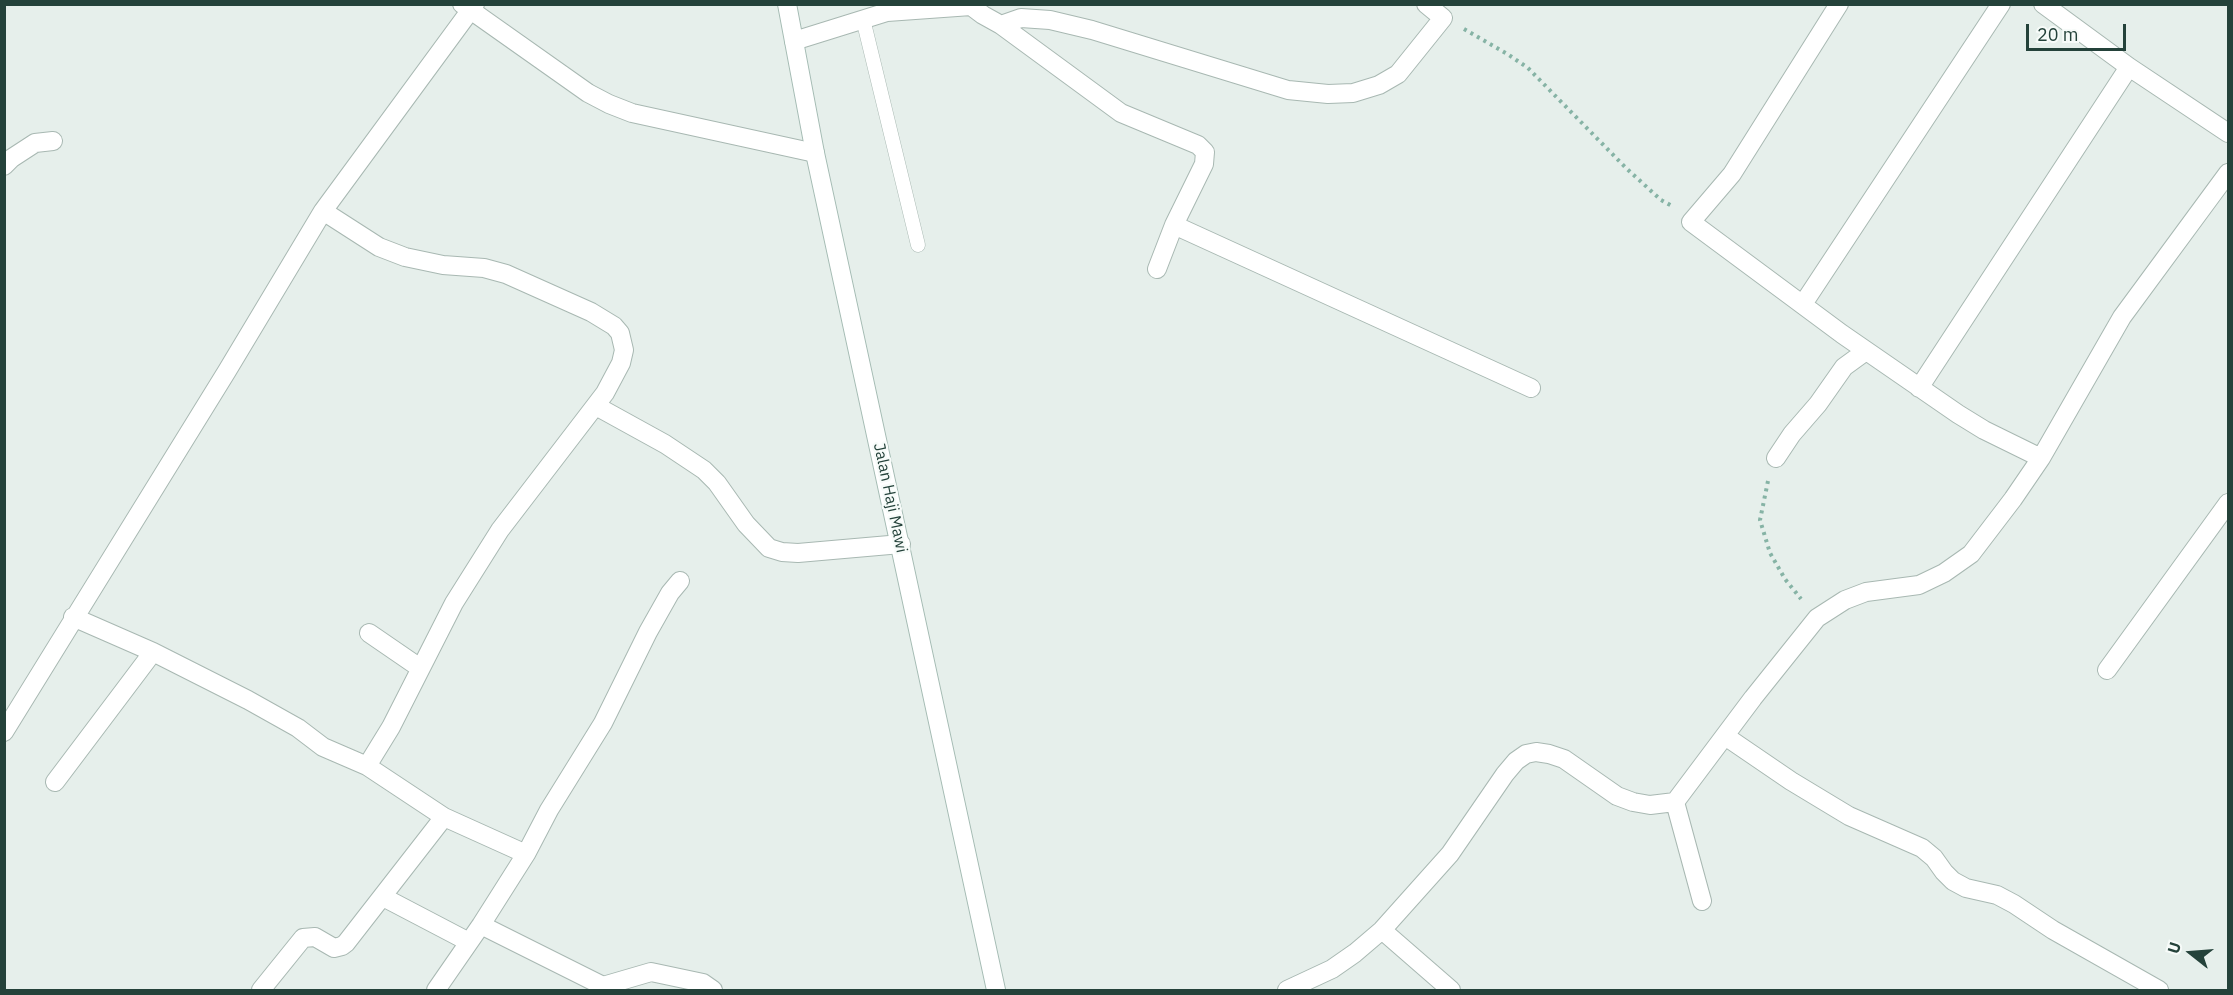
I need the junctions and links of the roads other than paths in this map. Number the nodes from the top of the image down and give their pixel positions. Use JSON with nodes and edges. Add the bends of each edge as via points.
{"nodes":[{"id":1,"x":787,"y":4,"type":"edge"},
{"id":2,"x":1839,"y":4,"type":"edge"},
{"id":3,"x":2001,"y":4,"type":"edge"},
{"id":4,"x":2043,"y":4,"type":"edge"},
{"id":5,"x":1427,"y":5,"type":"edge"},
{"id":6,"x":469,"y":7,"type":"edge"},
{"id":7,"x":863,"y":19,"type":"junction"},
{"id":8,"x":1001,"y":25,"type":"junction"},
{"id":9,"x":794,"y":41,"type":"junction"},
{"id":10,"x":2129,"y":67,"type":"junction"},
{"id":11,"x":2229,"y":133,"type":"edge"},
{"id":12,"x":53,"y":141,"type":"dead end"},
{"id":13,"x":815,"y":153,"type":"junction"},
{"id":14,"x":4,"y":166,"type":"edge"},
{"id":15,"x":2229,"y":173,"type":"edge"},
{"id":16,"x":323,"y":211,"type":"junction"},
{"id":17,"x":1174,"y":225,"type":"junction"},
{"id":18,"x":918,"y":245,"type":"dead end"},
{"id":19,"x":1157,"y":269,"type":"dead end"},
{"id":20,"x":1803,"y":304,"type":"junction"},
{"id":21,"x":1866,"y":351,"type":"junction"},
{"id":22,"x":1531,"y":388,"type":"dead end"},
{"id":23,"x":1920,"y":388,"type":"junction"},
{"id":24,"x":596,"y":405,"type":"junction"},
{"id":25,"x":1776,"y":458,"type":"road end"},
{"id":26,"x":2041,"y":458,"type":"junction"},
{"id":27,"x":2229,"y":503,"type":"edge"},
{"id":28,"x":901,"y":544,"type":"junction"},
{"id":29,"x":680,"y":581,"type":"dead end"},
{"id":30,"x":74,"y":618,"type":"junction"},
{"id":31,"x":369,"y":633,"type":"dead end"},
{"id":32,"x":153,"y":652,"type":"junction"},
{"id":33,"x":420,"y":669,"type":"junction"},
{"id":34,"x":2107,"y":670,"type":"dead end"},
{"id":35,"x":4,"y":732,"type":"edge"},
{"id":36,"x":1725,"y":736,"type":"junction"},
{"id":37,"x":367,"y":766,"type":"junction"},
{"id":38,"x":55,"y":782,"type":"dead end"},
{"id":39,"x":1675,"y":802,"type":"junction"},
{"id":40,"x":444,"y":817,"type":"junction"},
{"id":41,"x":526,"y":854,"type":"junction"},
{"id":42,"x":383,"y":897,"type":"junction"},
{"id":43,"x":1702,"y":901,"type":"dead end"},
{"id":44,"x":481,"y":926,"type":"junction"},
{"id":45,"x":1382,"y":930,"type":"junction"},
{"id":46,"x":469,"y":942,"type":"junction"},
{"id":47,"x":261,"y":990,"type":"edge"},
{"id":48,"x":436,"y":990,"type":"edge"},
{"id":49,"x":713,"y":990,"type":"edge"},
{"id":50,"x":996,"y":990,"type":"edge"},
{"id":51,"x":1287,"y":990,"type":"edge"},
{"id":52,"x":1451,"y":990,"type":"edge"},
{"id":53,"x":2159,"y":990,"type":"edge"}],
"edges":[{"from":1,"to":9,"type":"street","name":"Jalan Haji Mawi"},
{"from":2,"to":20,"type":"street","via":[[1732,174],[1691,222]]},
{"from":3,"to":20,"type":"street"},
{"from":4,"to":10,"type":"street"},
{"from":5,"to":8,"type":"street","via":[[1443,18],[1398,74],[1353,93],[1288,90],[1050,20],[1020,18]]},
{"from":6,"to":13,"type":"street","via":[[609,104]]},
{"from":6,"to":16,"type":"street"},
{"from":7,"to":8,"type":"street","via":[[887,12],[971,6]]},
{"from":7,"to":9,"type":"street"},
{"from":7,"to":18,"type":"lane"},
{"from":8,"to":17,"type":"street","via":[[1121,113],[1198,145],[1205,152],[1204,164]]},
{"from":9,"to":13,"type":"street","name":"Jalan Haji Mawi"},
{"from":10,"to":11,"type":"street"},
{"from":10,"to":23,"type":"street"},
{"from":12,"to":14,"type":"street","via":[[35,143]]},
{"from":13,"to":28,"type":"street","name":"Jalan Haji Mawi"},
{"from":15,"to":26,"type":"street","via":[[2122,317]]},
{"from":16,"to":24,"type":"street","via":[[396,254],[506,274],[614,326],[624,350],[621,363]]},
{"from":16,"to":30,"type":"street"},
{"from":17,"to":19,"type":"street"},
{"from":17,"to":22,"type":"street"},
{"from":20,"to":21,"type":"street"},
{"from":21,"to":23,"type":"street"},
{"from":21,"to":25,"type":"street","via":[[1844,367]]},
{"from":23,"to":26,"type":"street","via":[[1984,430]]},
{"from":24,"to":28,"type":"street","via":[[704,470],[769,548],[798,553]]},
{"from":24,"to":33,"type":"street","via":[[500,530],[454,603]]},
{"from":26,"to":36,"type":"street","via":[[1971,554],[1919,585],[1866,592],[1817,618]]},
{"from":27,"to":34,"type":"street"},
{"from":28,"to":50,"type":"street","name":"Jalan Haji Mawi"},
{"from":29,"to":41,"type":"street"},
{"from":30,"to":32,"type":"street"},
{"from":30,"to":35,"type":"street"},
{"from":31,"to":33,"type":"street"},
{"from":32,"to":37,"type":"street","via":[[298,728],[330,751]]},
{"from":32,"to":38,"type":"street"},
{"from":33,"to":37,"type":"street"},
{"from":36,"to":39,"type":"street"},
{"from":36,"to":53,"type":"street","via":[[1839,811],[1922,848],[1953,881],[1997,895]]},
{"from":37,"to":40,"type":"street"},
{"from":39,"to":43,"type":"street"},
{"from":39,"to":45,"type":"street","via":[[1633,802],[1617,796],[1564,759],[1543,753],[1526,754],[1505,774],[1450,854]]},
{"from":40,"to":41,"type":"street"},
{"from":40,"to":42,"type":"street"},
{"from":41,"to":44,"type":"street"},
{"from":42,"to":46,"type":"street"},
{"from":42,"to":47,"type":"street","via":[[342,946],[334,948],[311,937],[299,941]]},
{"from":44,"to":46,"type":"street"},
{"from":44,"to":49,"type":"street","via":[[603,986],[651,972],[703,982]]},
{"from":45,"to":51,"type":"street","via":[[1332,969]]},
{"from":45,"to":52,"type":"street"},
{"from":46,"to":48,"type":"street"}]}
